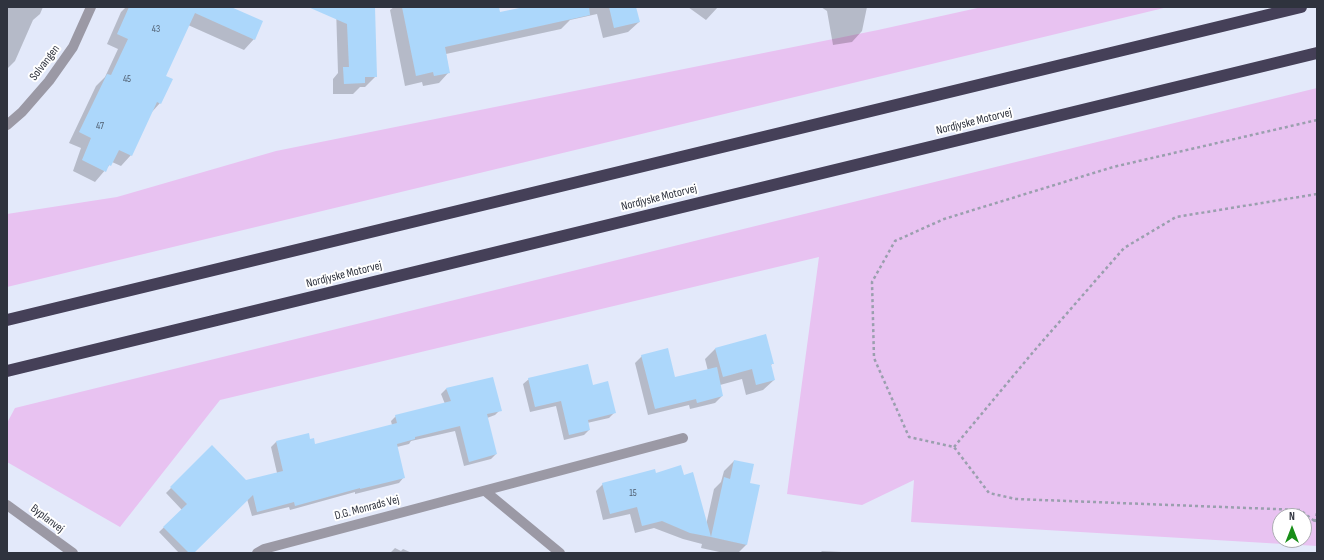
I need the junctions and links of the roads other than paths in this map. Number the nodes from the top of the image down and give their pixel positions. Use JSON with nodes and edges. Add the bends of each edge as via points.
{"nodes":[{"id":1,"x":91,"y":7,"type":"edge"},
{"id":2,"x":1301,"y":7,"type":"edge"},
{"id":3,"x":1317,"y":53,"type":"edge"},
{"id":4,"x":7,"y":125,"type":"edge"},
{"id":5,"x":7,"y":320,"type":"edge"},
{"id":6,"x":7,"y":371,"type":"edge"},
{"id":7,"x":683,"y":438,"type":"dead end"},
{"id":8,"x":485,"y":491,"type":"junction"},
{"id":9,"x":7,"y":505,"type":"edge"},
{"id":10,"x":73,"y":553,"type":"edge"},
{"id":11,"x":257,"y":553,"type":"edge"},
{"id":12,"x":560,"y":553,"type":"edge"}],
"edges":[{"from":1,"to":4,"type":"street","name":"Solvangen","via":[[73,47],[49,82]]},
{"from":2,"to":5,"type":"highway"},
{"from":3,"to":6,"type":"highway","name":"Nordjyske Motorvej"},
{"from":7,"to":8,"type":"street","name":"D.G. Monrads Vej"},
{"from":8,"to":11,"type":"street","name":"D.G. Monrads Vej","via":[[264,549]]},
{"from":8,"to":12,"type":"street"},
{"from":9,"to":10,"type":"street","name":"Byplanvej"}]}
